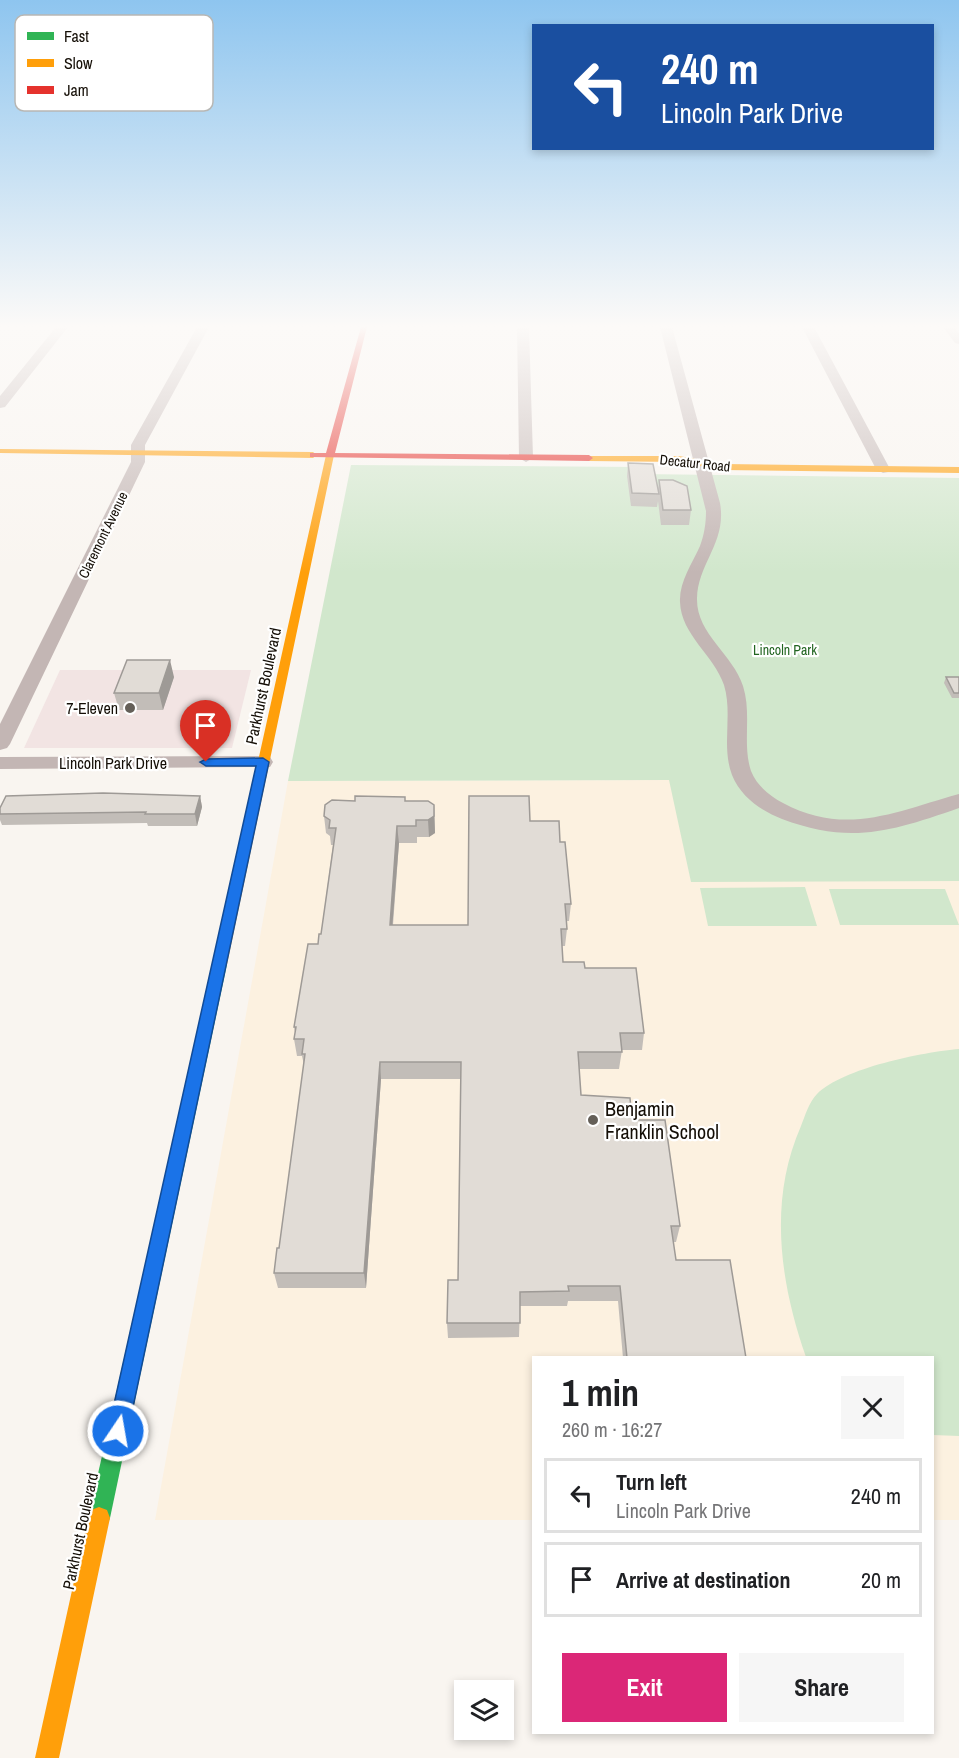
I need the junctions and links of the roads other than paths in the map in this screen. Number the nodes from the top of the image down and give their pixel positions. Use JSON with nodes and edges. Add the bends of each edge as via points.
{"nodes":[{"id":1,"x":158,"y":409,"type":"edge"},
{"id":2,"x":342,"y":409,"type":"edge"},
{"id":3,"x":525,"y":409,"type":"edge"},
{"id":4,"x":688,"y":409,"type":"edge"},
{"id":5,"x":851,"y":409,"type":"edge"},
{"id":6,"x":0,"y":451,"type":"edge"},
{"id":7,"x":138,"y":453,"type":"junction"},
{"id":8,"x":330,"y":456,"type":"junction"},
{"id":9,"x":526,"y":458,"type":"junction"},
{"id":10,"x":702,"y":463,"type":"junction"},
{"id":11,"x":883,"y":469,"type":"junction"},
{"id":12,"x":959,"y":470,"type":"edge"},
{"id":13,"x":0,"y":744,"type":"edge"},
{"id":14,"x":263,"y":762,"type":"junction"},
{"id":15,"x":0,"y":763,"type":"edge"},
{"id":16,"x":959,"y":801,"type":"edge"},
{"id":17,"x":47,"y":1758,"type":"edge"}],
"edges":[{"from":1,"to":7,"type":"street","name":"Claremont Avenue","via":[[138,445]]},
{"from":2,"to":8,"type":"street","name":"Parkhurst Boulevard"},
{"from":3,"to":9,"type":"street"},
{"from":4,"to":10,"type":"street"},
{"from":5,"to":11,"type":"street"},
{"from":6,"to":7,"type":"street","name":"Decatur Road"},
{"from":7,"to":8,"type":"street","name":"Decatur Road"},
{"from":7,"to":13,"type":"street","name":"Claremont Avenue","via":[[138,462]]},
{"from":8,"to":9,"type":"street","name":"Decatur Road"},
{"from":8,"to":14,"type":"street","name":"Parkhurst Boulevard"},
{"from":9,"to":10,"type":"street","name":"Decatur Road","via":[[679,459]]},
{"from":10,"to":11,"type":"street","name":"Decatur Road","via":[[723,467]]},
{"from":10,"to":16,"type":"street","via":[[713,508],[714,531],[689,591],[689,610],[733,684],[737,760],[753,791],[771,806],[809,823],[851,829],[900,821]]},
{"from":11,"to":12,"type":"street","name":"Decatur Road"},
{"from":14,"to":15,"type":"street","name":"Lincoln Park Drive"},
{"from":14,"to":17,"type":"street","name":"Parkhurst Boulevard"}]}
